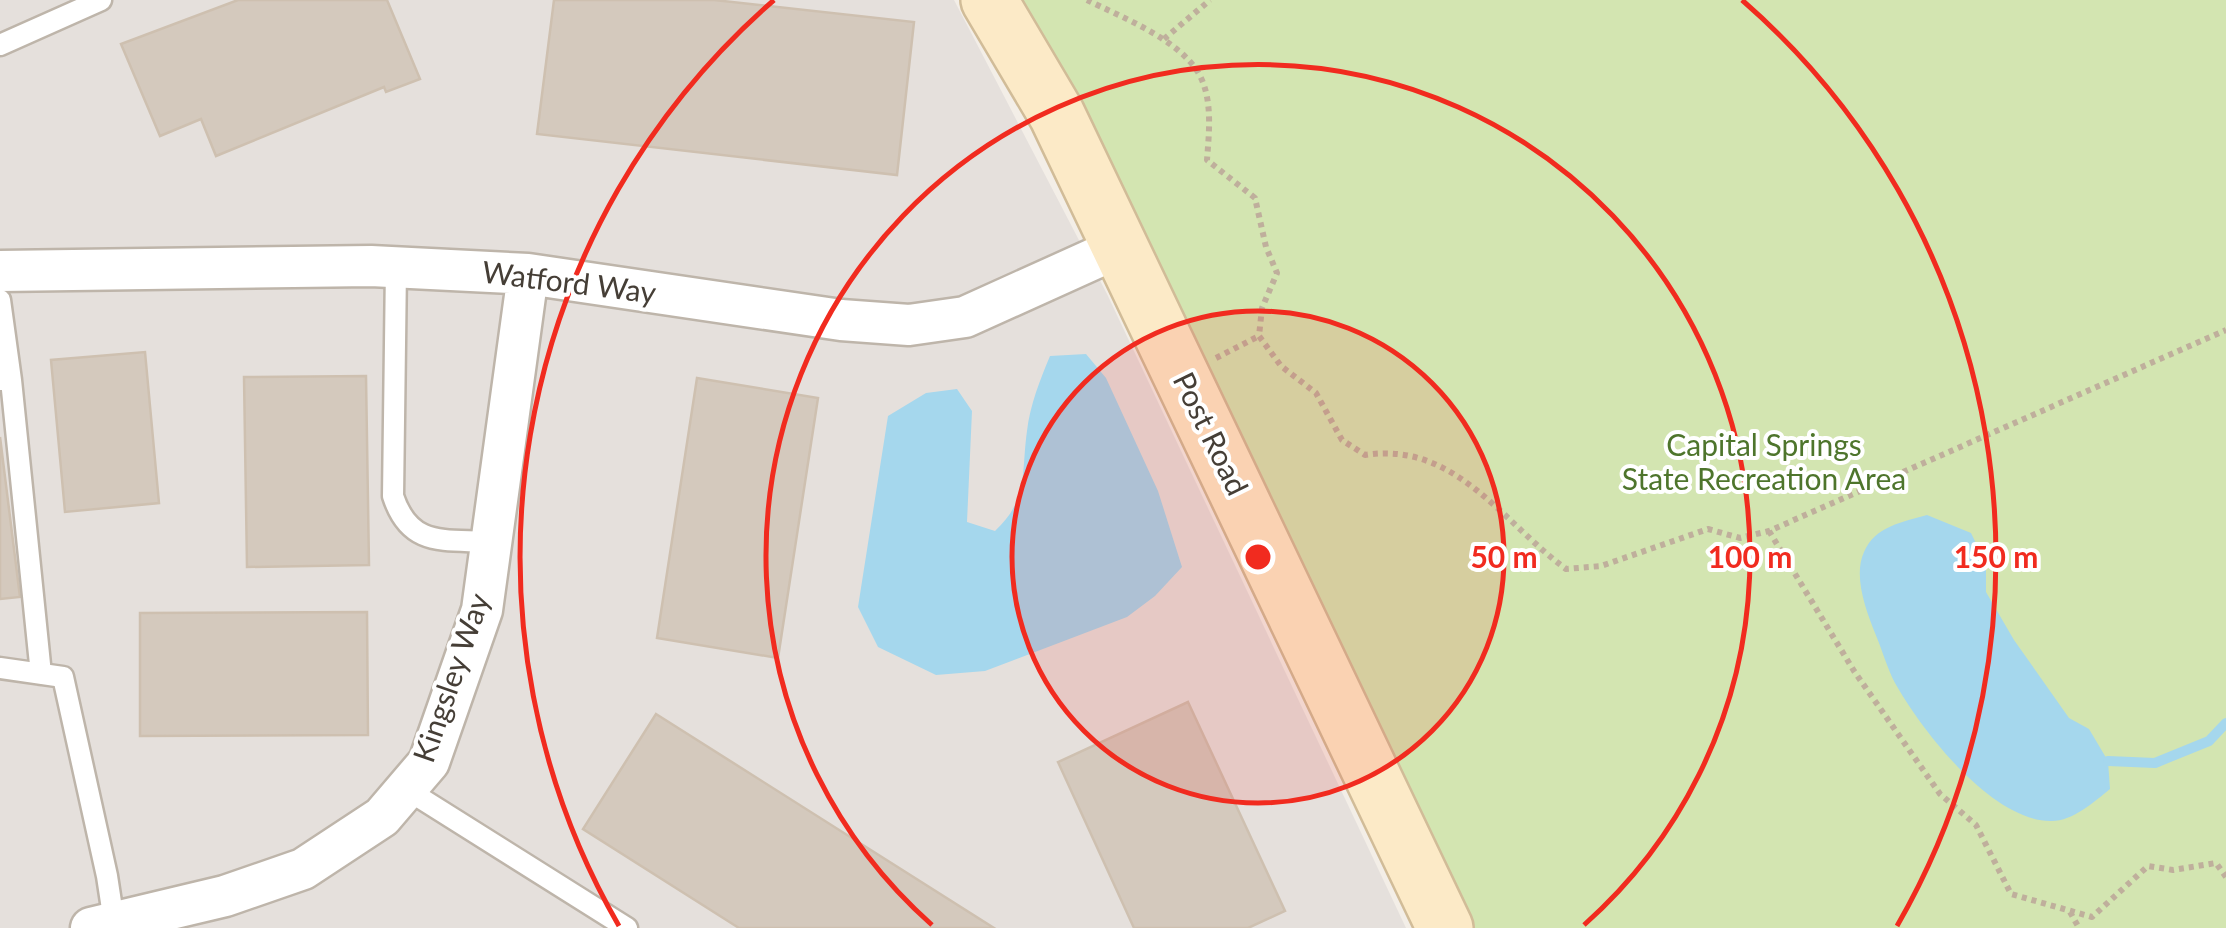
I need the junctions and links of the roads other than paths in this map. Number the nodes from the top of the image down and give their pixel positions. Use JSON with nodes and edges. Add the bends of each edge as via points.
{"nodes":[{"id":1,"x":101,"y":0,"type":"edge"},
{"id":2,"x":990,"y":0,"type":"edge"},
{"id":3,"x":0,"y":45,"type":"edge"},
{"id":4,"x":1120,"y":246,"type":"junction"},
{"id":5,"x":396,"y":267,"type":"junction"},
{"id":6,"x":0,"y":270,"type":"edge"},
{"id":7,"x":528,"y":274,"type":"junction"},
{"id":8,"x":0,"y":300,"type":"edge"},
{"id":9,"x":6,"y":380,"type":"edge"},
{"id":10,"x":490,"y":542,"type":"junction"},
{"id":11,"x":0,"y":668,"type":"edge"},
{"id":12,"x":42,"y":674,"type":"junction"},
{"id":13,"x":406,"y":789,"type":"junction"},
{"id":14,"x":102,"y":925,"type":"edge"},
{"id":15,"x":627,"y":928,"type":"edge"},
{"id":16,"x":1445,"y":928,"type":"edge"}],
"edges":[{"from":1,"to":3,"type":"lane"},
{"from":2,"to":4,"type":"street","name":"Post Road","via":[[1057,114]]},
{"from":4,"to":7,"type":"street","name":"Watford Way","via":[[966,317],[909,325]]},
{"from":4,"to":16,"type":"street","name":"Post Road"},
{"from":5,"to":6,"type":"street","name":"Watford Way"},
{"from":5,"to":7,"type":"street","name":"Watford Way"},
{"from":5,"to":10,"type":"lane","via":[[393,496],[400,518],[424,537]]},
{"from":7,"to":10,"type":"street","name":"Kingsley Way"},
{"from":8,"to":9,"type":"lane"},
{"from":9,"to":12,"type":"lane"},
{"from":10,"to":13,"type":"street","name":"Kingsley Way","via":[[482,610],[429,762]]},
{"from":11,"to":12,"type":"lane"},
{"from":12,"to":14,"type":"lane","via":[[63,677]]},
{"from":13,"to":14,"type":"street","name":"Kingsley Way","via":[[382,816],[303,869],[225,896]]},
{"from":13,"to":15,"type":"lane"}]}
